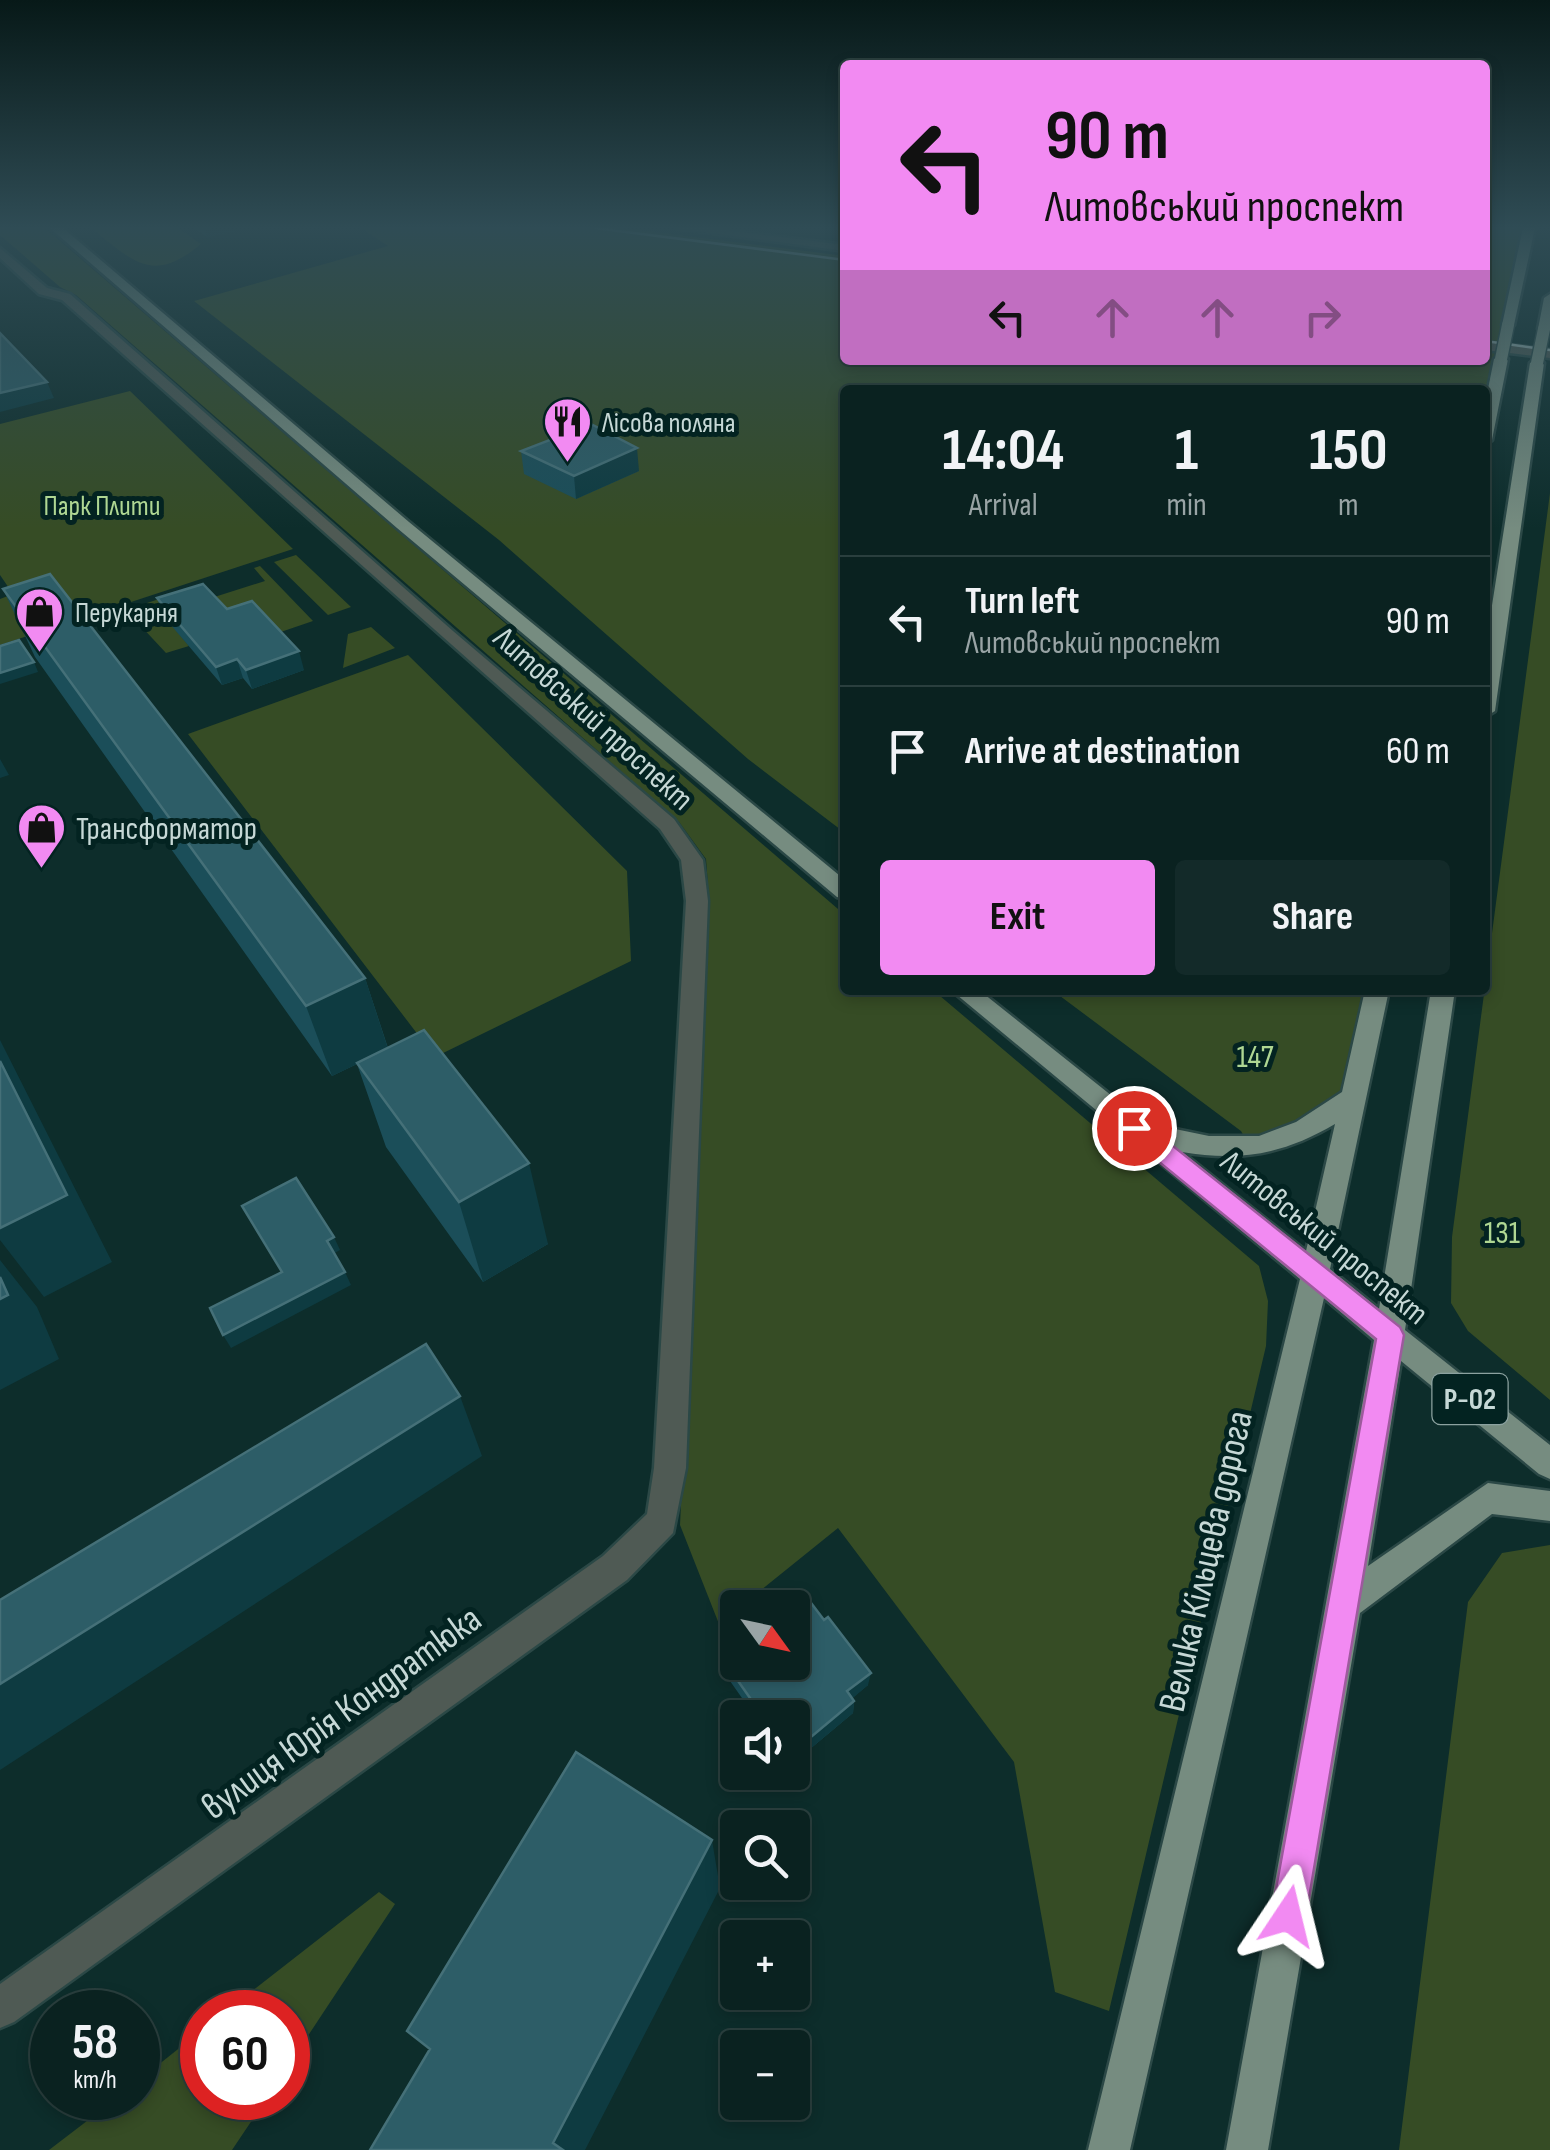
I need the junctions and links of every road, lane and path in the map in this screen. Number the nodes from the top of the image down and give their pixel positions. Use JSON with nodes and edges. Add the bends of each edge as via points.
{"nodes":[{"id":1,"x":101,"y":328,"type":"edge"},
{"id":2,"x":177,"y":328,"type":"edge"},
{"id":3,"x":1507,"y":328,"type":"edge"},
{"id":4,"x":1544,"y":328,"type":"edge"},
{"id":5,"x":1490,"y":347,"type":"edge"},
{"id":6,"x":1543,"y":358,"type":"edge"},
{"id":7,"x":1490,"y":415,"type":"edge"},
{"id":8,"x":1490,"y":681,"type":"edge"},
{"id":9,"x":840,"y":888,"type":"edge"},
{"id":10,"x":968,"y":995,"type":"edge"},
{"id":11,"x":1376,"y":995,"type":"edge"},
{"id":12,"x":1442,"y":995,"type":"edge"},
{"id":13,"x":1357,"y":1095,"type":"junction"},
{"id":14,"x":1134,"y":1128,"type":"junction"},
{"id":15,"x":1316,"y":1275,"type":"junction"},
{"id":16,"x":1390,"y":1335,"type":"junction"},
{"id":17,"x":671,"y":1446,"type":"joint"},
{"id":18,"x":1550,"y":1464,"type":"edge"},
{"id":19,"x":1550,"y":1506,"type":"edge"},
{"id":20,"x":1344,"y":1604,"type":"junction"},
{"id":21,"x":0,"y":2008,"type":"edge"},
{"id":22,"x":1109,"y":2150,"type":"edge"},
{"id":23,"x":1246,"y":2150,"type":"edge"}],
"edges":[{"from":1,"to":17,"type":"street","name":"Литовський проспект","via":[[668,824],[692,860],[698,900]]},
{"from":2,"to":9,"type":"main road","name":"Литовський проспект"},
{"from":3,"to":7,"type":"main road","bridge":true},
{"from":4,"to":6,"type":"main road","bridge":true},
{"from":5,"to":6,"type":"street"},
{"from":6,"to":8,"type":"main road"},
{"from":10,"to":14,"type":"main road","name":"Литовський проспект"},
{"from":11,"to":13,"type":"main road","name":"Велика Кільцева дорога"},
{"from":12,"to":16,"type":"main road"},
{"from":13,"to":14,"type":"main road","via":[[1314,1126],[1250,1149],[1202,1148]]},
{"from":13,"to":15,"type":"main road","name":"Велика Кільцева дорога"},
{"from":14,"to":15,"type":"main road","name":"Литовський проспект"},
{"from":15,"to":16,"type":"main road","name":"Литовський проспект","number":"Р-02"},
{"from":15,"to":22,"type":"main road","name":"Велика Кільцева дорога"},
{"from":16,"to":18,"type":"main road","name":"Литовський проспект","number":"Р-02"},
{"from":16,"to":20,"type":"main road"},
{"from":17,"to":21,"type":"street","name":"вулиця Юрія Кондратюка","via":[[662,1522],[616,1568]]},
{"from":19,"to":20,"type":"main road","via":[[1488,1498]]},
{"from":20,"to":23,"type":"main road"}]}
